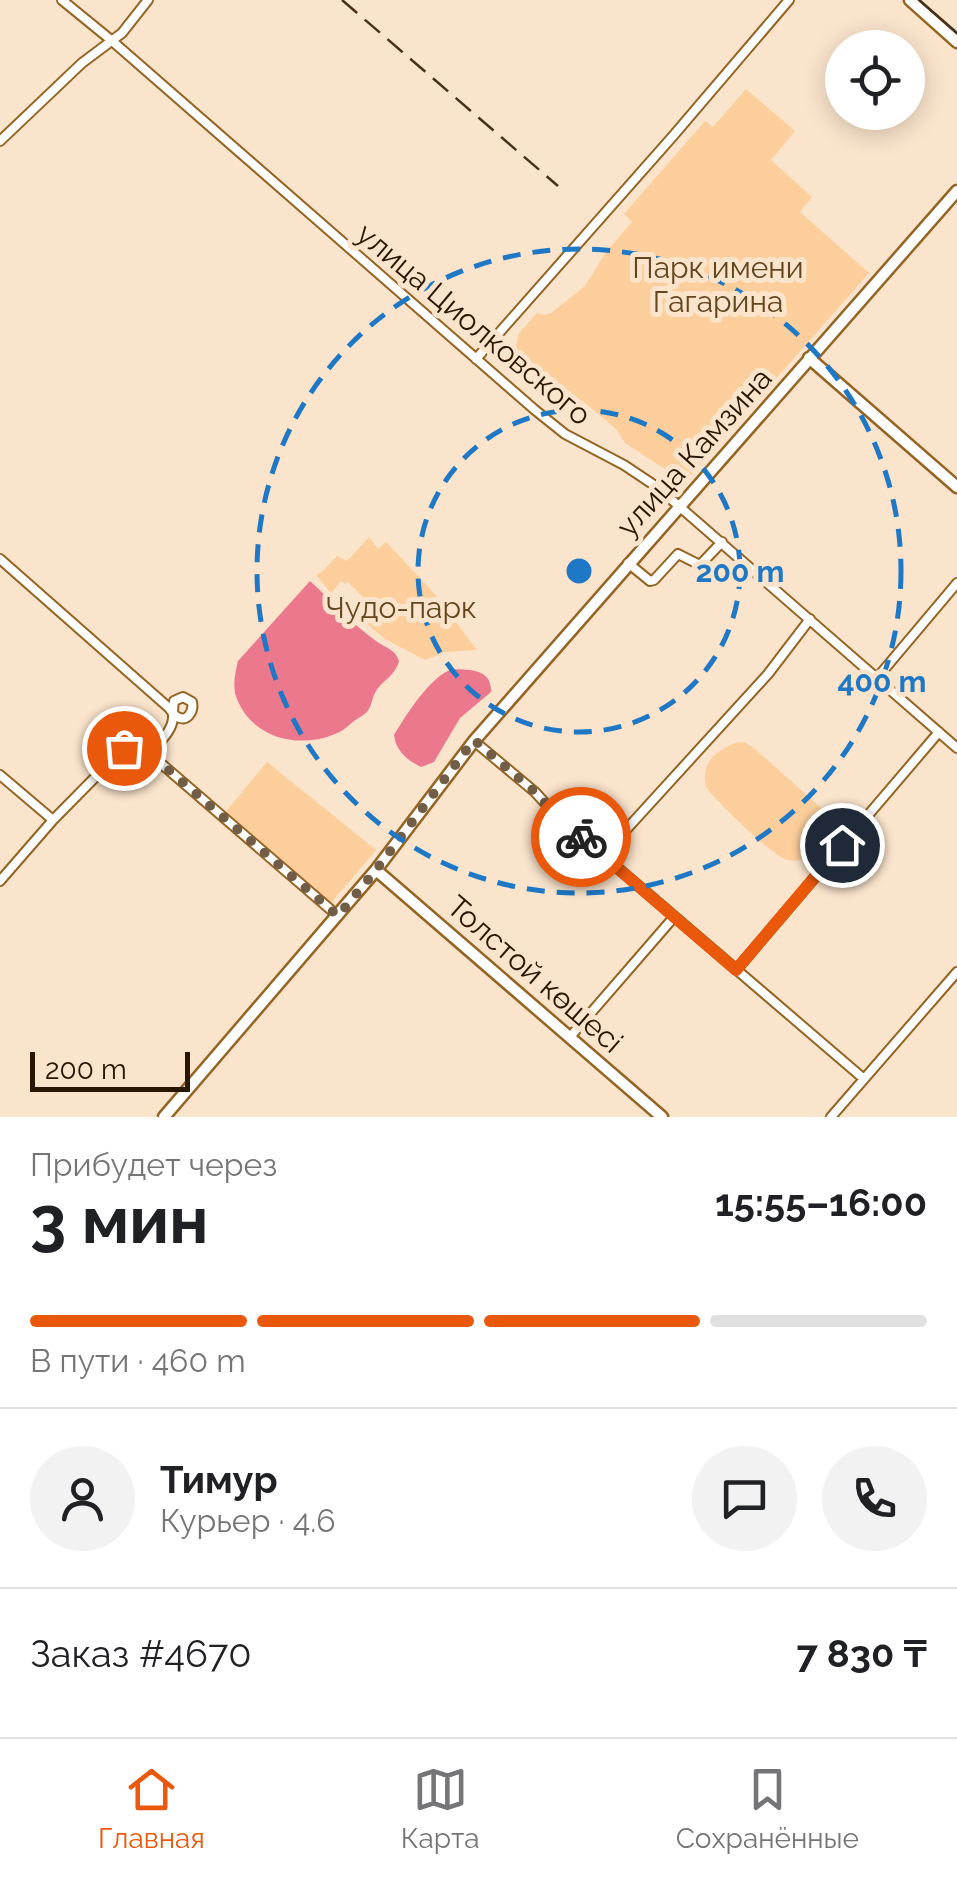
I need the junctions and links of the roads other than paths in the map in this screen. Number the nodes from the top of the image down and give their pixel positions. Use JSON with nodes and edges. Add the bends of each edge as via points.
{"nodes":[{"id":1,"x":62,"y":0,"type":"edge"},
{"id":2,"x":148,"y":0,"type":"edge"},
{"id":3,"x":788,"y":0,"type":"edge"},
{"id":4,"x":910,"y":0,"type":"edge"},
{"id":5,"x":111,"y":40,"type":"junction"},
{"id":6,"x":957,"y":42,"type":"edge"},
{"id":7,"x":0,"y":141,"type":"edge"},
{"id":8,"x":957,"y":191,"type":"edge"},
{"id":9,"x":476,"y":358,"type":"junction"},
{"id":10,"x":809,"y":358,"type":"junction"},
{"id":11,"x":957,"y":487,"type":"edge"},
{"id":12,"x":679,"y":505,"type":"junction"},
{"id":13,"x":722,"y":542,"type":"junction"},
{"id":14,"x":0,"y":559,"type":"edge"},
{"id":15,"x":628,"y":564,"type":"junction"},
{"id":16,"x":957,"y":583,"type":"edge"},
{"id":17,"x":810,"y":619,"type":"junction"},
{"id":18,"x":877,"y":678,"type":"junction"},
{"id":19,"x":155,"y":695,"type":"junction"},
{"id":20,"x":176,"y":699,"type":"junction"},
{"id":21,"x":173,"y":712,"type":"junction"},
{"id":22,"x":185,"y":718,"type":"junction"},
{"id":23,"x":170,"y":728,"type":"junction"},
{"id":24,"x":939,"y":732,"type":"junction"},
{"id":25,"x":474,"y":740,"type":"junction"},
{"id":26,"x":957,"y":748,"type":"edge"},
{"id":27,"x":150,"y":754,"type":"junction"},
{"id":28,"x":0,"y":775,"type":"edge"},
{"id":29,"x":53,"y":820,"type":"junction"},
{"id":30,"x":603,"y":855,"type":"junction"},
{"id":31,"x":376,"y":870,"type":"junction"},
{"id":32,"x":0,"y":882,"type":"edge"},
{"id":33,"x":338,"y":916,"type":"junction"},
{"id":34,"x":674,"y":917,"type":"junction"},
{"id":35,"x":736,"y":970,"type":"junction"},
{"id":36,"x":957,"y":972,"type":"edge"},
{"id":37,"x":570,"y":1037,"type":"junction"},
{"id":38,"x":864,"y":1079,"type":"junction"},
{"id":39,"x":164,"y":1117,"type":"edge"},
{"id":40,"x":662,"y":1117,"type":"edge"},
{"id":41,"x":831,"y":1117,"type":"edge"}],
"edges":[{"from":1,"to":5,"type":"street","name":"улица Циолковского"},
{"from":2,"to":5,"type":"street"},
{"from":3,"to":9,"type":"street"},
{"from":4,"to":6,"type":"main road"},
{"from":5,"to":7,"type":"street"},
{"from":5,"to":9,"type":"street","name":"улица Циолковского"},
{"from":8,"to":10,"type":"main road","name":"улица Камзина"},
{"from":9,"to":12,"type":"street","name":"улица Циолковского","via":[[565,434]]},
{"from":10,"to":11,"type":"main road"},
{"from":10,"to":12,"type":"main road","name":"улица Камзина"},
{"from":12,"to":13,"type":"street","name":"улица Циолковского"},
{"from":12,"to":15,"type":"main road","name":"улица Камзина"},
{"from":13,"to":15,"type":"street","via":[[700,565],[678,554],[650,581]]},
{"from":13,"to":17,"type":"street","name":"улица Циолковского"},
{"from":14,"to":19,"type":"street"},
{"from":15,"to":25,"type":"main road","name":"улица Камзина"},
{"from":16,"to":18,"type":"street"},
{"from":17,"to":18,"type":"street","name":"улица Циолковского"},
{"from":17,"to":30,"type":"street"},
{"from":18,"to":24,"type":"street","name":"улица Циолковского"},
{"from":19,"to":20,"type":"street"},
{"from":19,"to":21,"type":"street"},
{"from":20,"to":21,"type":"street"},
{"from":20,"to":22,"type":"street","via":[[192,702]]},
{"from":21,"to":22,"type":"street"},
{"from":21,"to":23,"type":"street"},
{"from":22,"to":23,"type":"street"},
{"from":23,"to":27,"type":"street"},
{"from":24,"to":26,"type":"street","name":"улица Циолковского"},
{"from":24,"to":35,"type":"street"},
{"from":25,"to":30,"type":"street"},
{"from":25,"to":31,"type":"main road","name":"улица Камзина"},
{"from":27,"to":29,"type":"street","via":[[124,748]]},
{"from":27,"to":33,"type":"street"},
{"from":28,"to":29,"type":"street"},
{"from":29,"to":32,"type":"street"},
{"from":30,"to":34,"type":"street"},
{"from":31,"to":33,"type":"main road","name":"улица Камзина"},
{"from":31,"to":37,"type":"main road","name":"Толстой көшесі"},
{"from":33,"to":39,"type":"main road","name":"улица Камзина"},
{"from":34,"to":35,"type":"street"},
{"from":34,"to":37,"type":"street"},
{"from":35,"to":38,"type":"street"},
{"from":36,"to":38,"type":"street"},
{"from":37,"to":40,"type":"main road","name":"Толстой көшесі"},
{"from":38,"to":41,"type":"street"}]}
